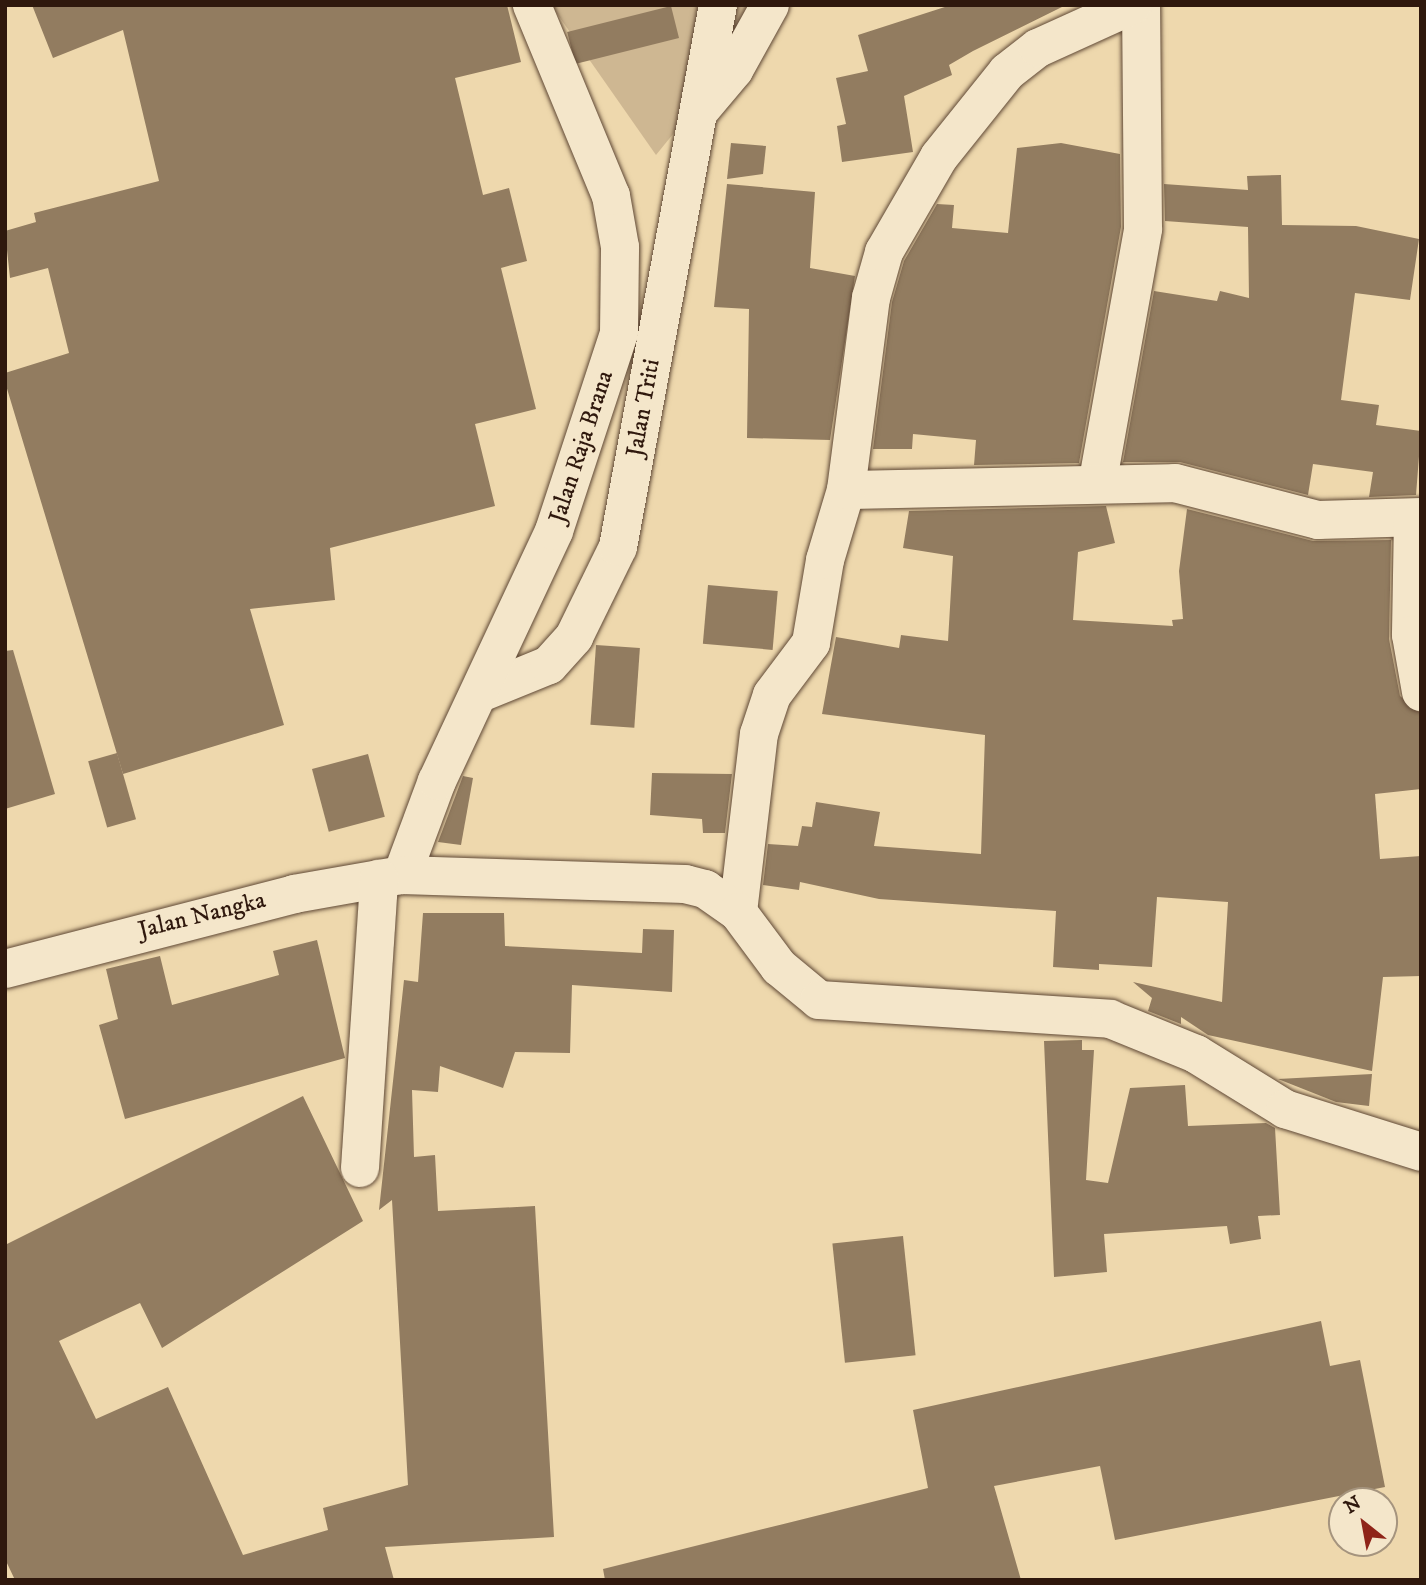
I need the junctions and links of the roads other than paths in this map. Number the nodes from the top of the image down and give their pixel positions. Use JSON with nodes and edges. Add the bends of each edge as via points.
{"nodes":[{"id":1,"x":532,"y":5,"type":"edge"},
{"id":2,"x":718,"y":5,"type":"edge"},
{"id":3,"x":770,"y":5,"type":"edge"},
{"id":4,"x":1133,"y":5,"type":"edge"},
{"id":5,"x":1141,"y":5,"type":"edge"},
{"id":6,"x":699,"y":111,"type":"junction"},
{"id":7,"x":1098,"y":480,"type":"junction"},
{"id":8,"x":846,"y":490,"type":"junction"},
{"id":9,"x":1417,"y":518,"type":"edge"},
{"id":10,"x":483,"y":692,"type":"junction"},
{"id":11,"x":1421,"y":692,"type":"edge"},
{"id":12,"x":391,"y":877,"type":"junction"},
{"id":13,"x":738,"y":912,"type":"junction"},
{"id":14,"x":5,"y":969,"type":"edge"},
{"id":15,"x":1421,"y":1152,"type":"edge"},
{"id":16,"x":360,"y":1168,"type":"dead end"}],
"edges":[{"from":1,"to":10,"type":"street","name":"Jalan Raja Brana","via":[[611,197],[623,293],[615,344],[554,531]]},
{"from":2,"to":6,"type":"street","name":"Jalan Triti"},
{"from":3,"to":6,"type":"street","via":[[734,71]]},
{"from":4,"to":8,"type":"street","via":[[1038,48],[1007,72],[903,210],[871,298]]},
{"from":5,"to":7,"type":"street","via":[[1143,229]]},
{"from":6,"to":10,"type":"street","name":"Jalan Triti","via":[[618,547],[574,638],[549,665]]},
{"from":7,"to":8,"type":"street"},
{"from":7,"to":9,"type":"street","via":[[1186,485],[1318,520]]},
{"from":8,"to":13,"type":"street","via":[[825,560],[811,643],[772,695],[759,734]]},
{"from":9,"to":11,"type":"street","via":[[1411,635]]},
{"from":10,"to":12,"type":"street","name":"Jalan Raja Brana"},
{"from":12,"to":13,"type":"street","name":"Jalan Nangka","via":[[684,884],[705,889]]},
{"from":12,"to":14,"type":"street","name":"Jalan Nangka","via":[[294,894]]},
{"from":12,"to":16,"type":"street","name":"Jalan Raja Brana"},
{"from":13,"to":15,"type":"street","name":"Jalan Nangka","via":[[779,967],[819,1000],[1110,1019],[1196,1054],[1286,1109]]}]}
